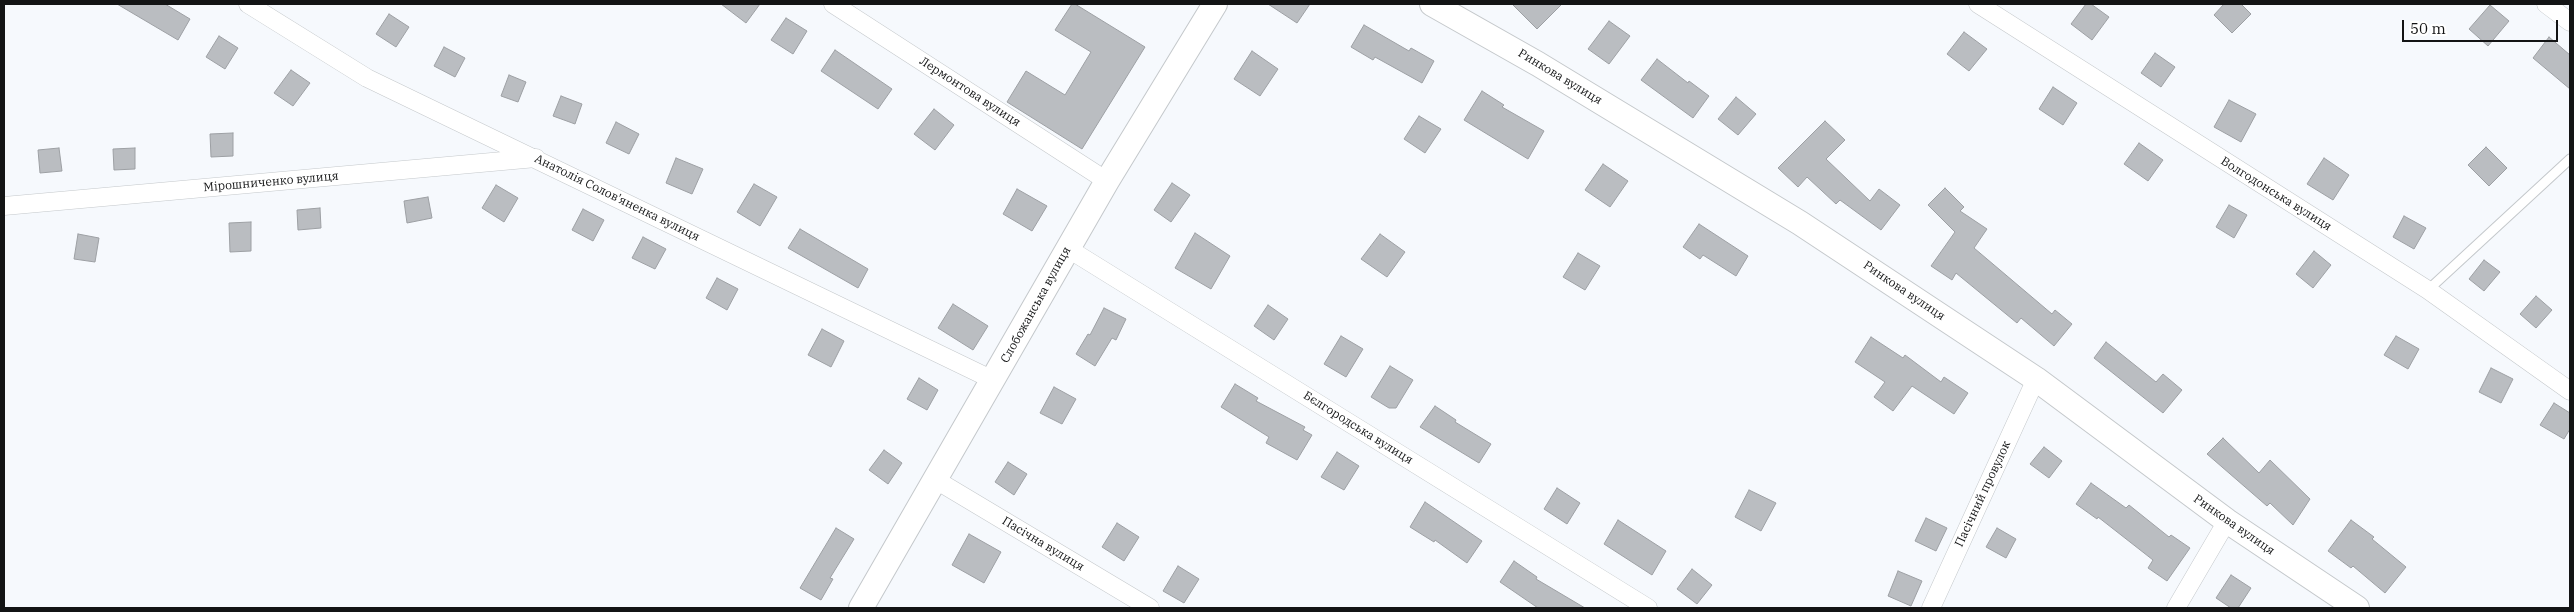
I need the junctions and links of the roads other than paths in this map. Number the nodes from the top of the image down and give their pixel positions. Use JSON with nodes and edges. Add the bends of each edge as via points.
{"nodes":[{"id":1,"x":248,"y":4,"type":"edge"},
{"id":2,"x":833,"y":4,"type":"edge"},
{"id":3,"x":1215,"y":4,"type":"edge"},
{"id":4,"x":1432,"y":4,"type":"edge"},
{"id":5,"x":1978,"y":4,"type":"edge"},
{"id":6,"x":2546,"y":4,"type":"edge"},
{"id":7,"x":2570,"y":22,"type":"edge"},
{"id":8,"x":538,"y":158,"type":"junction"},
{"id":9,"x":2570,"y":159,"type":"edge"},
{"id":10,"x":1106,"y":181,"type":"junction"},
{"id":11,"x":4,"y":206,"type":"edge"},
{"id":12,"x":1068,"y":248,"type":"junction"},
{"id":13,"x":2428,"y":290,"type":"junction"},
{"id":14,"x":2036,"y":379,"type":"junction"},
{"id":15,"x":993,"y":380,"type":"junction"},
{"id":16,"x":2570,"y":391,"type":"edge"},
{"id":17,"x":936,"y":480,"type":"junction"},
{"id":18,"x":2227,"y":521,"type":"junction"},
{"id":19,"x":861,"y":608,"type":"edge"},
{"id":20,"x":1150,"y":608,"type":"edge"},
{"id":21,"x":1648,"y":608,"type":"edge"},
{"id":22,"x":1931,"y":608,"type":"edge"},
{"id":23,"x":2176,"y":608,"type":"edge"},
{"id":24,"x":2357,"y":608,"type":"edge"}],
"edges":[{"from":1,"to":8,"type":"street","name":"Анатолія Солов'яненка вулиця","via":[[367,78]]},
{"from":2,"to":10,"type":"street","name":"Лермонтова вулиця"},
{"from":3,"to":10,"type":"main road","name":"Слобожанська вулиця"},
{"from":4,"to":14,"type":"main road","name":"Ринкова вулиця","via":[[1538,64],[1800,223]]},
{"from":5,"to":13,"type":"street","name":"Волгодонська вулиця"},
{"from":6,"to":7,"type":"street"},
{"from":8,"to":11,"type":"street","name":"Мірошниченко вулиця"},
{"from":8,"to":15,"type":"street","name":"Анатолія Солов'яненка вулиця"},
{"from":9,"to":13,"type":"lane"},
{"from":10,"to":12,"type":"main road","name":"Слобожанська вулиця"},
{"from":12,"to":15,"type":"main road","name":"Слобожанська вулиця"},
{"from":12,"to":21,"type":"street","name":"Бєлгородська вулиця"},
{"from":13,"to":16,"type":"street","name":"Волгодонська вулиця"},
{"from":14,"to":18,"type":"main road","name":"Ринкова вулиця"},
{"from":14,"to":22,"type":"street","name":"Пасічний провулок"},
{"from":15,"to":17,"type":"main road","name":"Слобожанська вулиця"},
{"from":17,"to":19,"type":"main road","name":"Слобожанська вулиця"},
{"from":17,"to":20,"type":"street","name":"Пасічна вулиця"},
{"from":18,"to":23,"type":"street"},
{"from":18,"to":24,"type":"main road","name":"Ринкова вулиця"}]}
